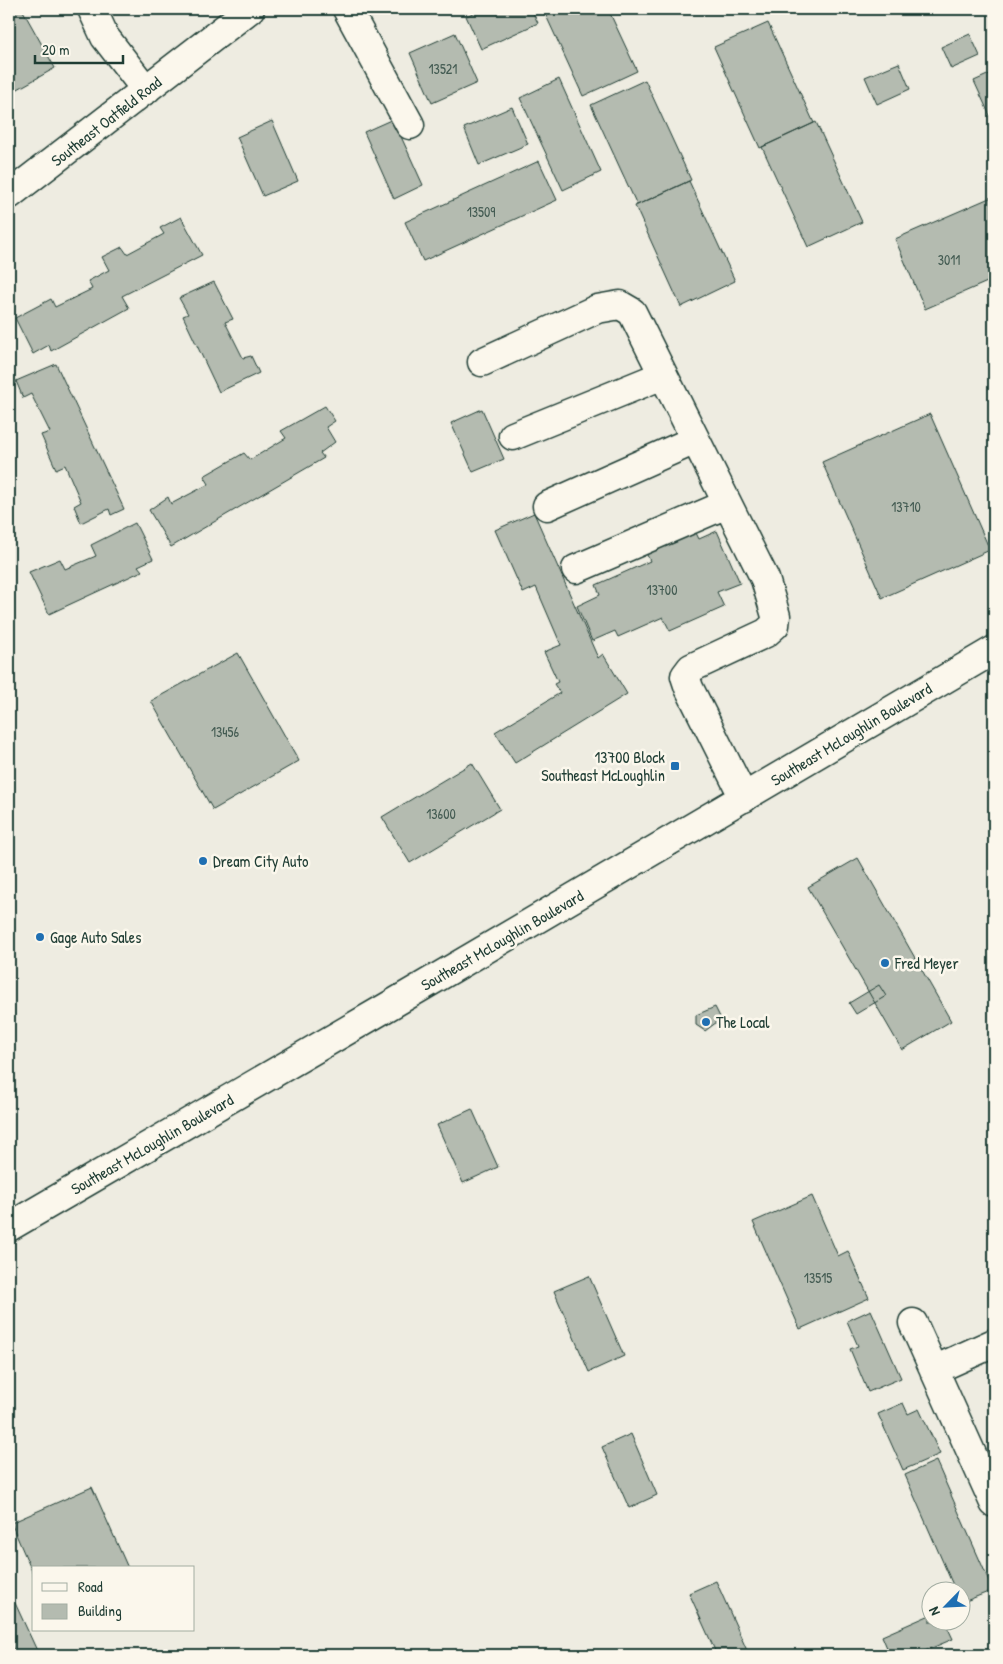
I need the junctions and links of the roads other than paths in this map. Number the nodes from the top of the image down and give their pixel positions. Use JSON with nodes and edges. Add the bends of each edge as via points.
{"nodes":[{"id":1,"x":92,"y":9,"type":"edge"},
{"id":2,"x":250,"y":9,"type":"edge"},
{"id":3,"x":347,"y":9,"type":"edge"},
{"id":4,"x":146,"y":90,"type":"junction"},
{"id":5,"x":410,"y":125,"type":"dead end"},
{"id":6,"x":9,"y":196,"type":"edge"},
{"id":7,"x":482,"y":362,"type":"dead end"},
{"id":8,"x":663,"y":375,"type":"junction"},
{"id":9,"x":513,"y":436,"type":"dead end"},
{"id":10,"x":695,"y":440,"type":"junction"},
{"id":11,"x":727,"y":504,"type":"junction"},
{"id":12,"x":547,"y":506,"type":"dead end"},
{"id":13,"x":576,"y":569,"type":"dead end"},
{"id":14,"x":994,"y":650,"type":"edge"},
{"id":15,"x":744,"y":798,"type":"junction"},
{"id":16,"x":9,"y":1226,"type":"edge"},
{"id":17,"x":912,"y":1323,"type":"dead end"},
{"id":18,"x":994,"y":1343,"type":"edge"},
{"id":19,"x":934,"y":1370,"type":"junction"},
{"id":20,"x":994,"y":1502,"type":"edge"}],
"edges":[{"from":1,"to":4,"type":"main road","via":[[105,37]]},
{"from":2,"to":4,"type":"main road","name":"Southeast Oatfield Road"},
{"from":3,"to":5,"type":"main road"},
{"from":4,"to":6,"type":"main road","name":"Southeast Oatfield Road"},
{"from":7,"to":8,"type":"main road","via":[[597,309],[620,306],[632,312]]},
{"from":8,"to":9,"type":"main road"},
{"from":8,"to":10,"type":"main road"},
{"from":10,"to":11,"type":"main road"},
{"from":10,"to":12,"type":"main road"},
{"from":11,"to":13,"type":"main road"},
{"from":11,"to":15,"type":"main road","via":[[765,579],[776,616],[775,624],[766,633],[691,668],[685,676]]},
{"from":14,"to":15,"type":"main road","name":"Southeast McLoughlin Boulevard"},
{"from":15,"to":16,"type":"main road","name":"Southeast McLoughlin Boulevard"},
{"from":17,"to":19,"type":"main road"},
{"from":18,"to":19,"type":"main road"},
{"from":19,"to":20,"type":"main road"}]}
